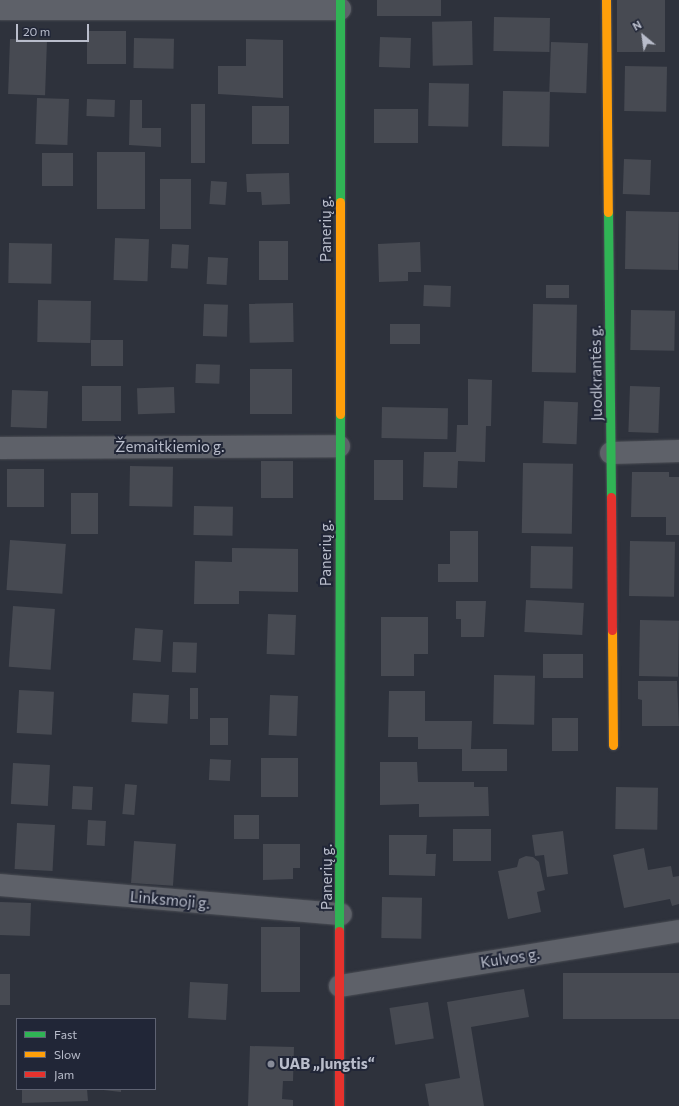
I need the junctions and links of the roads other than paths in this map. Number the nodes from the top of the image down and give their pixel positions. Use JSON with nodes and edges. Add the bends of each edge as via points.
{"nodes":[{"id":1,"x":606,"y":0,"type":"edge"},
{"id":2,"x":340,"y":4,"type":"edge"},
{"id":3,"x":0,"y":9,"type":"edge"},
{"id":4,"x":339,"y":446,"type":"junction"},
{"id":5,"x":0,"y":448,"type":"edge"},
{"id":6,"x":679,"y":450,"type":"edge"},
{"id":7,"x":611,"y":453,"type":"junction"},
{"id":8,"x":613,"y":745,"type":"dead end"},
{"id":9,"x":0,"y":885,"type":"edge"},
{"id":10,"x":341,"y":914,"type":"junction"},
{"id":11,"x":679,"y":931,"type":"edge"},
{"id":12,"x":340,"y":986,"type":"junction"},
{"id":13,"x":339,"y":1106,"type":"edge"}],
"edges":[{"from":1,"to":7,"type":"main road","name":"Juodkrantės g."},
{"from":2,"to":3,"type":"street"},
{"from":2,"to":4,"type":"main road","name":"Panerių g."},
{"from":4,"to":5,"type":"street","name":"Žemaitkiemio g."},
{"from":4,"to":10,"type":"main road","name":"Panerių g."},
{"from":6,"to":7,"type":"street"},
{"from":7,"to":8,"type":"main road","name":"Juodkrantės g."},
{"from":9,"to":10,"type":"street","name":"Linksmoji g."},
{"from":10,"to":12,"type":"main road","name":"Panerių g."},
{"from":11,"to":12,"type":"street","name":"Kulvos g."},
{"from":12,"to":13,"type":"main road","name":"Panerių g."}]}
